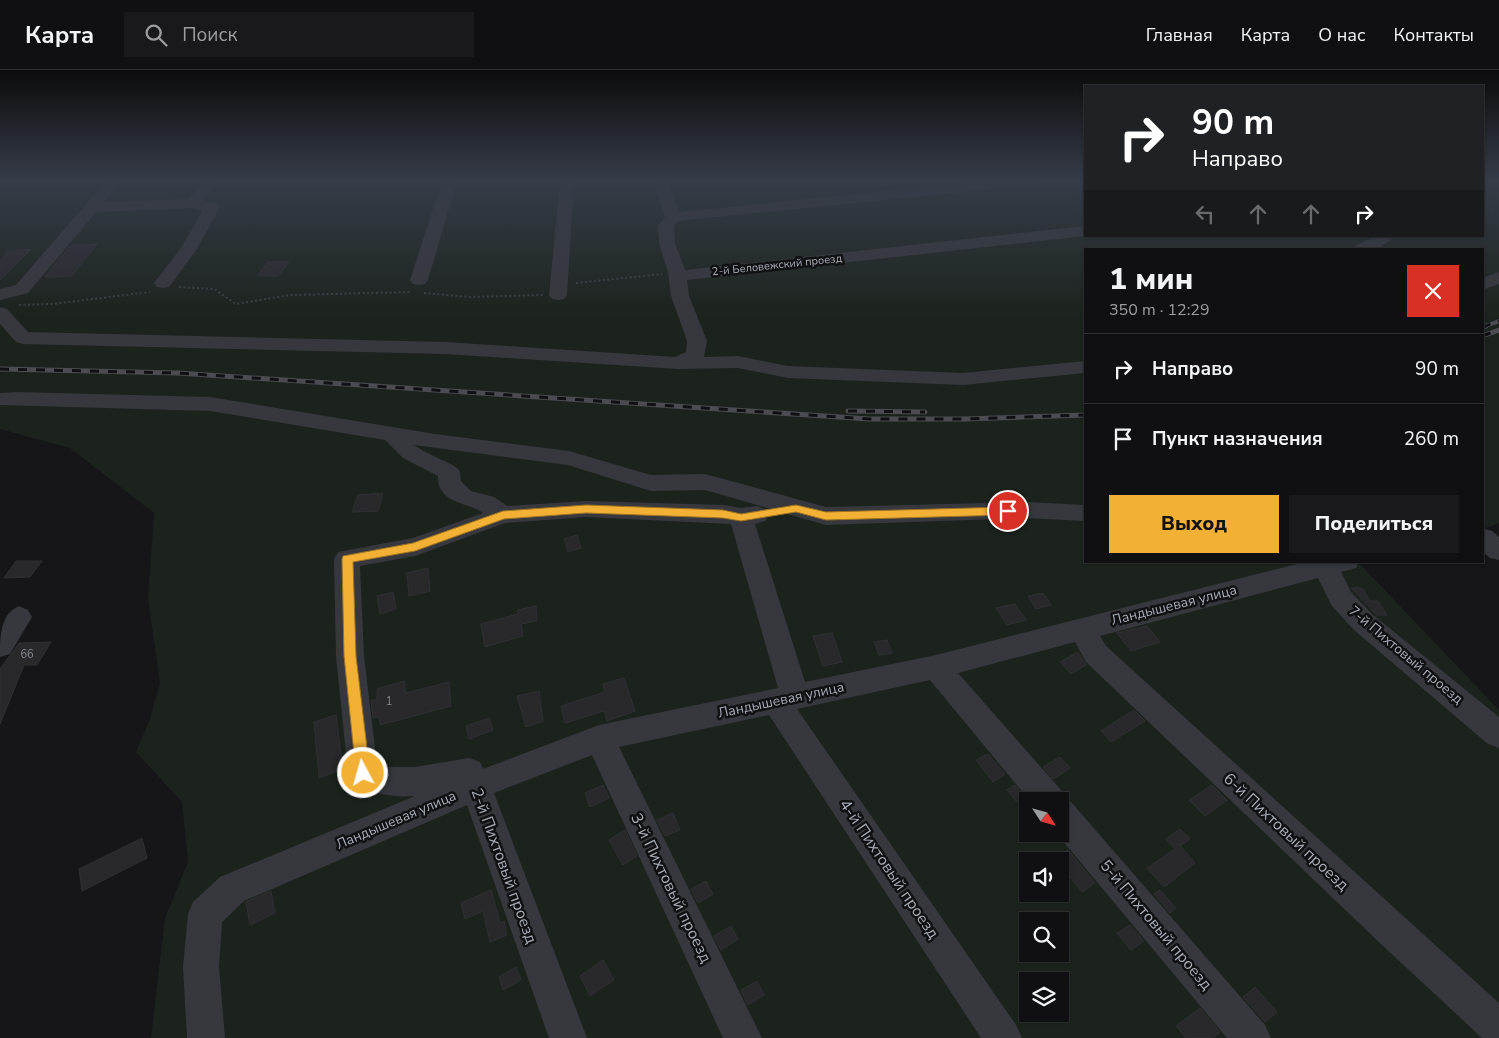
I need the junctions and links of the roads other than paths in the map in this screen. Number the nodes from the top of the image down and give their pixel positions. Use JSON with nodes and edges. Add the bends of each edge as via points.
{"nodes":[{"id":1,"x":76,"y":226,"type":"edge"},
{"id":2,"x":202,"y":226,"type":"edge"},
{"id":3,"x":436,"y":226,"type":"edge"},
{"id":4,"x":564,"y":226,"type":"edge"},
{"id":5,"x":666,"y":226,"type":"edge"},
{"id":6,"x":1084,"y":231,"type":"edge"},
{"id":7,"x":1386,"y":237,"type":"edge"},
{"id":8,"x":1365,"y":248,"type":"edge"},
{"id":9,"x":678,"y":274,"type":"junction"},
{"id":10,"x":1499,"y":277,"type":"edge"},
{"id":11,"x":419,"y":280,"type":"dead end"},
{"id":12,"x":1484,"y":284,"type":"edge"},
{"id":13,"x":164,"y":288,"type":"road end"},
{"id":14,"x":559,"y":290,"type":"road end"},
{"id":15,"x":0,"y":295,"type":"edge"},
{"id":16,"x":9,"y":310,"type":"edge"},
{"id":17,"x":678,"y":363,"type":"junction"},
{"id":18,"x":1084,"y":367,"type":"edge"},
{"id":19,"x":0,"y":399,"type":"edge"},
{"id":20,"x":392,"y":434,"type":"junction"},
{"id":21,"x":796,"y":508,"type":"junction"},
{"id":22,"x":1084,"y":514,"type":"edge"},
{"id":23,"x":503,"y":515,"type":"junction"},
{"id":24,"x":741,"y":518,"type":"junction"},
{"id":25,"x":1499,"y":530,"type":"edge"},
{"id":26,"x":1484,"y":537,"type":"edge"},
{"id":27,"x":1484,"y":538,"type":"edge"},
{"id":28,"x":1499,"y":551,"type":"edge"},
{"id":29,"x":1336,"y":564,"type":"edge"},
{"id":30,"x":19,"y":616,"type":"dead end"},
{"id":31,"x":1081,"y":628,"type":"junction"},
{"id":32,"x":0,"y":646,"type":"edge"},
{"id":33,"x":936,"y":667,"type":"junction"},
{"id":34,"x":785,"y":699,"type":"junction"},
{"id":35,"x":1499,"y":735,"type":"edge"},
{"id":36,"x":599,"y":738,"type":"junction"},
{"id":37,"x":476,"y":786,"type":"junction"},
{"id":38,"x":1042,"y":792,"type":"edge"},
{"id":39,"x":1069,"y":823,"type":"edge"},
{"id":40,"x":1499,"y":1028,"type":"edge"},
{"id":41,"x":206,"y":1038,"type":"edge"},
{"id":42,"x":568,"y":1038,"type":"edge"},
{"id":43,"x":743,"y":1038,"type":"edge"},
{"id":44,"x":1003,"y":1038,"type":"edge"},
{"id":45,"x":1252,"y":1038,"type":"edge"}],
"edges":[{"from":1,"to":15,"type":"street","via":[[22,289]]},
{"from":2,"to":13,"type":"street"},
{"from":3,"to":11,"type":"street"},
{"from":4,"to":14,"type":"street"},
{"from":5,"to":9,"type":"street","via":[[667,243]]},
{"from":6,"to":9,"type":"street","name":"2-й Беловежский проезд"},
{"from":7,"to":8,"type":"street"},
{"from":9,"to":17,"type":"street","via":[[680,296],[697,341],[695,354]]},
{"from":10,"to":12,"type":"street"},
{"from":16,"to":17,"type":"street","via":[[23,338],[446,348]]},
{"from":17,"to":18,"type":"street","via":[[738,362],[788,372],[963,380]]},
{"from":19,"to":20,"type":"street","via":[[210,404]]},
{"from":20,"to":21,"type":"street","via":[[569,458],[651,483],[705,482]]},
{"from":20,"to":23,"type":"street","via":[[403,449],[425,463],[449,472],[449,483],[463,497],[486,503]]},
{"from":21,"to":22,"type":"street","via":[[826,516],[1026,510]]},
{"from":21,"to":24,"type":"street"},
{"from":23,"to":24,"type":"street","via":[[586,509],[723,514]]},
{"from":23,"to":37,"type":"street","name":"2-й Пихтовый проезд","via":[[415,547],[347,559],[350,656],[363,773],[375,780],[412,782],[468,772]]},
{"from":24,"to":34,"type":"street","name":"4-й Пихтовый проезд"},
{"from":25,"to":26,"type":"street"},
{"from":27,"to":28,"type":"street"},
{"from":29,"to":31,"type":"street","name":"Ландышевая улица"},
{"from":29,"to":35,"type":"street","name":"7-й Пихтовый проезд","via":[[1340,599],[1362,622]]},
{"from":30,"to":32,"type":"street"},
{"from":31,"to":33,"type":"street","name":"Ландышевая улица"},
{"from":31,"to":40,"type":"street","name":"6-й Пихтовый проезд","via":[[1096,654]]},
{"from":33,"to":34,"type":"street","name":"Ландышевая улица"},
{"from":33,"to":38,"type":"street"},
{"from":34,"to":36,"type":"street","name":"Ландышевая улица"},
{"from":34,"to":44,"type":"street","name":"4-й Пихтовый проезд"},
{"from":36,"to":37,"type":"street","name":"Ландышевая улица"},
{"from":36,"to":43,"type":"street","name":"3-й Пихтовый проезд"},
{"from":37,"to":41,"type":"street","name":"Ландышевая улица","via":[[232,890],[204,914],[201,967]]},
{"from":37,"to":42,"type":"street","name":"2-й Пихтовый проезд"},
{"from":39,"to":45,"type":"street","name":"5-й Пихтовый проезд"}]}
